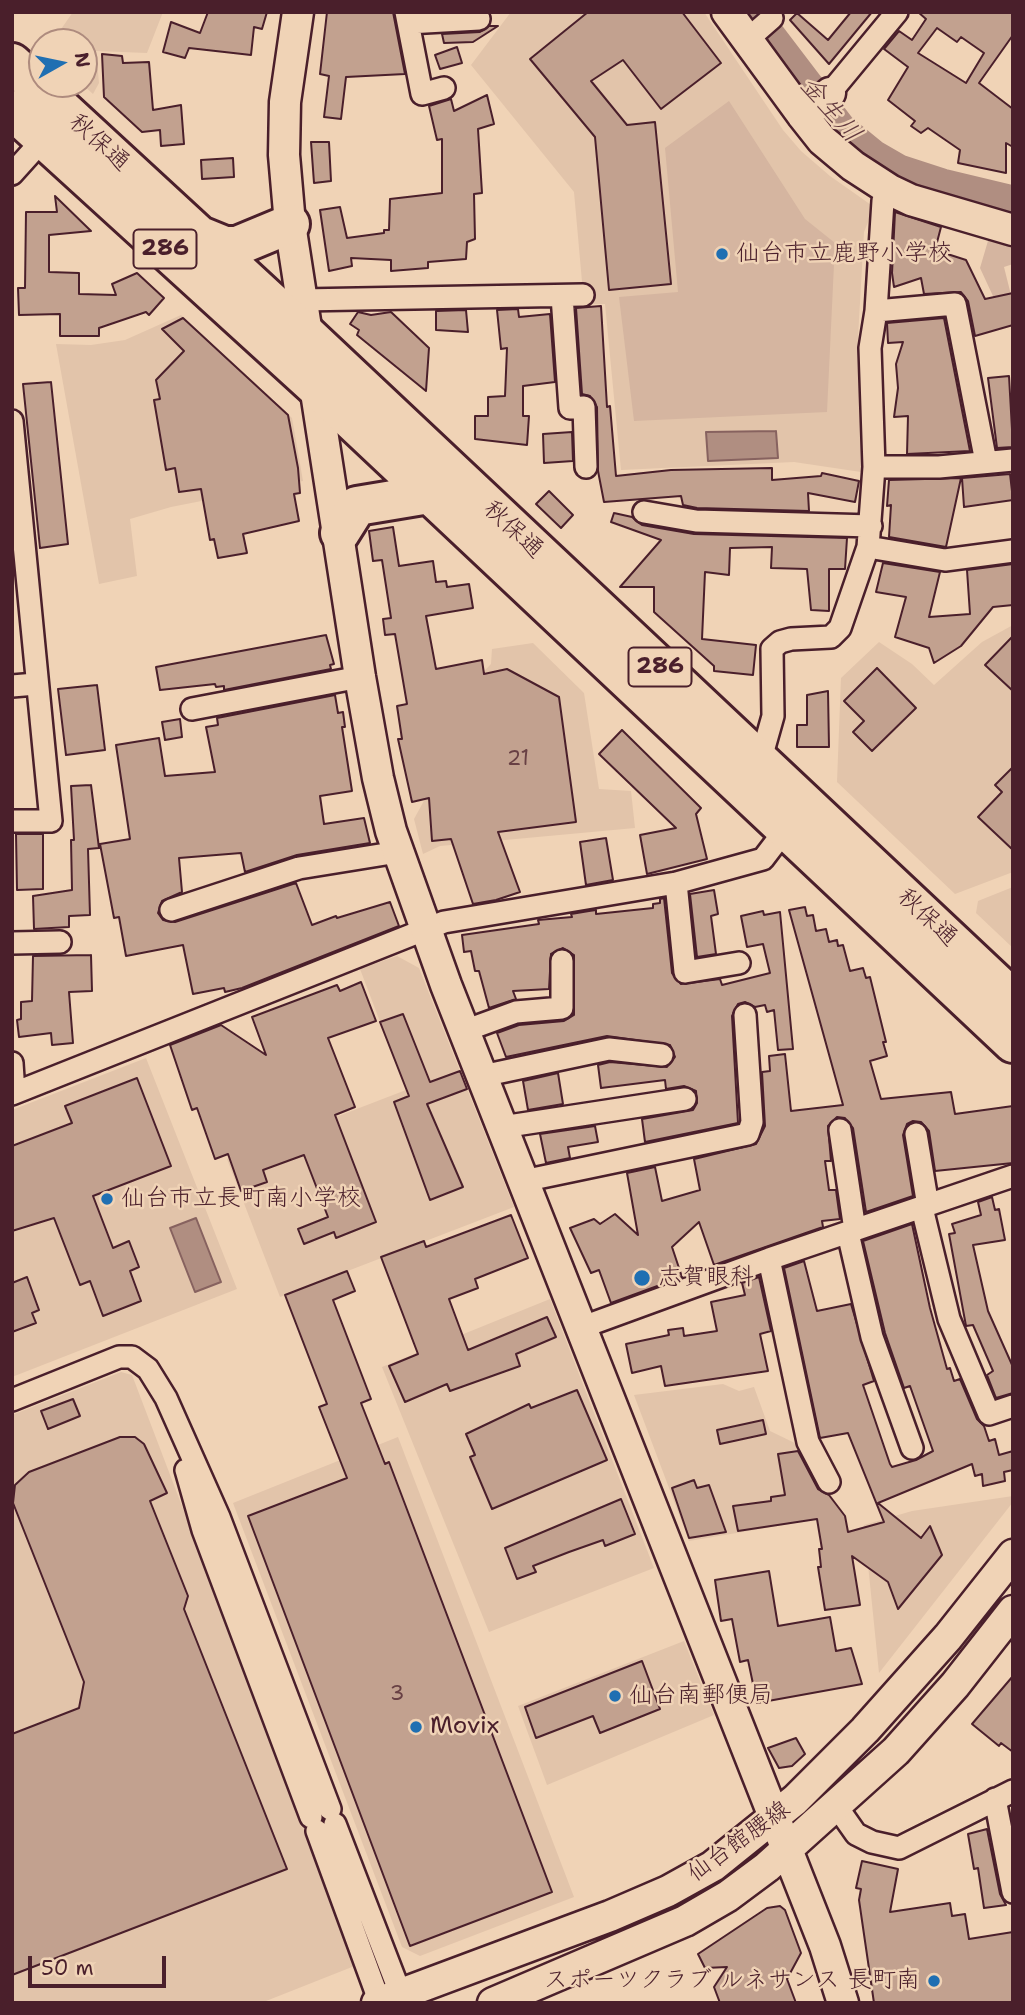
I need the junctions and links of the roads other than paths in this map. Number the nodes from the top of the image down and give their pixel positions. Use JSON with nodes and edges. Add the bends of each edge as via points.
{"nodes":[{"id":1,"x":299,"y":12,"type":"edge"},
{"id":2,"x":727,"y":12,"type":"edge"},
{"id":3,"x":897,"y":12,"type":"edge"},
{"id":4,"x":407,"y":18,"type":"edge"},
{"id":5,"x":772,"y":18,"type":"dead end"},
{"id":6,"x":479,"y":19,"type":"dead end"},
{"id":7,"x":751,"y":36,"type":"junction"},
{"id":8,"x":12,"y":63,"type":"edge"},
{"id":9,"x":444,"y":88,"type":"dead end"},
{"id":10,"x":815,"y":106,"type":"junction"},
{"id":11,"x":12,"y":110,"type":"edge"},
{"id":12,"x":55,"y":127,"type":"junction"},
{"id":13,"x":12,"y":174,"type":"edge"},
{"id":14,"x":890,"y":190,"type":"junction"},
{"id":15,"x":290,"y":224,"type":"junction"},
{"id":16,"x":1013,"y":230,"type":"edge"},
{"id":17,"x":198,"y":234,"type":"junction"},
{"id":18,"x":583,"y":295,"type":"dead end"},
{"id":19,"x":562,"y":296,"type":"junction"},
{"id":20,"x":876,"y":311,"type":"junction"},
{"id":21,"x":304,"y":317,"type":"junction"},
{"id":22,"x":317,"y":388,"type":"junction"},
{"id":23,"x":12,"y":421,"type":"edge"},
{"id":24,"x":1013,"y":460,"type":"edge"},
{"id":25,"x":986,"y":462,"type":"junction"},
{"id":26,"x":586,"y":467,"type":"dead end"},
{"id":27,"x":874,"y":467,"type":"junction"},
{"id":28,"x":429,"y":494,"type":"junction"},
{"id":29,"x":644,"y":512,"type":"dead end"},
{"id":30,"x":340,"y":533,"type":"junction"},
{"id":31,"x":869,"y":536,"type":"junction"},
{"id":32,"x":18,"y":541,"type":"edge"},
{"id":33,"x":1013,"y":551,"type":"edge"},
{"id":34,"x":360,"y":677,"type":"junction"},
{"id":35,"x":36,"y":684,"type":"junction"},
{"id":36,"x":12,"y":686,"type":"edge"},
{"id":37,"x":192,"y":709,"type":"dead end"},
{"id":38,"x":761,"y":762,"type":"junction"},
{"id":39,"x":796,"y":816,"type":"junction"},
{"id":40,"x":12,"y":821,"type":"edge"},
{"id":41,"x":398,"y":852,"type":"junction"},
{"id":42,"x":676,"y":883,"type":"junction"},
{"id":43,"x":171,"y":911,"type":"dead end"},
{"id":44,"x":425,"y":929,"type":"junction"},
{"id":45,"x":60,"y":942,"type":"dead end"},
{"id":46,"x":12,"y":943,"type":"edge"},
{"id":47,"x":562,"y":961,"type":"dead end"},
{"id":48,"x":739,"y":963,"type":"dead end"},
{"id":49,"x":1013,"y":999,"type":"edge"},
{"id":50,"x":745,"y":1015,"type":"dead end"},
{"id":51,"x":464,"y":1031,"type":"junction"},
{"id":52,"x":1013,"y":1043,"type":"edge"},
{"id":53,"x":662,"y":1055,"type":"dead end"},
{"id":54,"x":12,"y":1063,"type":"edge"},
{"id":55,"x":482,"y":1076,"type":"junction"},
{"id":56,"x":13,"y":1094,"type":"edge"},
{"id":57,"x":685,"y":1099,"type":"dead end"},
{"id":58,"x":502,"y":1127,"type":"junction"},
{"id":59,"x":840,"y":1130,"type":"dead end"},
{"id":60,"x":916,"y":1134,"type":"dead end"},
{"id":61,"x":1013,"y":1176,"type":"edge"},
{"id":62,"x":523,"y":1181,"type":"junction"},
{"id":63,"x":925,"y":1207,"type":"junction"},
{"id":64,"x":851,"y":1231,"type":"junction"},
{"id":65,"x":769,"y":1259,"type":"junction"},
{"id":66,"x":580,"y":1328,"type":"junction"},
{"id":67,"x":12,"y":1400,"type":"edge"},
{"id":68,"x":1013,"y":1406,"type":"edge"},
{"id":69,"x":912,"y":1448,"type":"dead end"},
{"id":70,"x":829,"y":1482,"type":"dead end"},
{"id":71,"x":1013,"y":1555,"type":"edge"},
{"id":72,"x":1013,"y":1611,"type":"edge"},
{"id":73,"x":1004,"y":1795,"type":"edge"},
{"id":74,"x":837,"y":1807,"type":"junction"},
{"id":75,"x":774,"y":1818,"type":"junction"},
{"id":76,"x":787,"y":1851,"type":"junction"},
{"id":77,"x":1013,"y":1892,"type":"edge"},
{"id":78,"x":388,"y":2001,"type":"edge"},
{"id":79,"x":493,"y":2003,"type":"edge"},
{"id":80,"x":843,"y":2003,"type":"edge"}],
"edges":[{"from":1,"to":15,"type":"street","via":[[285,102]]},
{"from":2,"to":7,"type":"street"},
{"from":3,"to":10,"type":"street"},
{"from":4,"to":6,"type":"street"},
{"from":4,"to":9,"type":"street","via":[[422,94]]},
{"from":5,"to":7,"type":"street"},
{"from":7,"to":10,"type":"street"},
{"from":8,"to":12,"type":"highway","name":"秋保通","number":"286"},
{"from":10,"to":14,"type":"street","via":[[843,158]]},
{"from":11,"to":12,"type":"highway","name":"秋保通","number":"286"},
{"from":12,"to":13,"type":"street"},
{"from":12,"to":17,"type":"highway","name":"秋保通","number":"286"},
{"from":12,"to":22,"type":"highway","name":"秋保通","number":"286"},
{"from":14,"to":16,"type":"street"},
{"from":14,"to":20,"type":"street","via":[[883,201]]},
{"from":15,"to":17,"type":"highway","via":[[237,246],[225,246]]},
{"from":15,"to":21,"type":"street"},
{"from":17,"to":21,"type":"highway","name":"秋保通","number":"286"},
{"from":18,"to":19,"type":"street"},
{"from":19,"to":21,"type":"street"},
{"from":19,"to":26,"type":"street","via":[[570,408],[584,407]]},
{"from":20,"to":25,"type":"street","via":[[955,304]]},
{"from":20,"to":27,"type":"street","via":[[870,348]]},
{"from":21,"to":22,"type":"street"},
{"from":21,"to":38,"type":"highway","name":"秋保通","number":"286"},
{"from":22,"to":28,"type":"highway","name":"秋保通","number":"286"},
{"from":22,"to":30,"type":"street"},
{"from":23,"to":32,"type":"street"},
{"from":24,"to":25,"type":"street"},
{"from":25,"to":27,"type":"street"},
{"from":27,"to":31,"type":"street"},
{"from":28,"to":30,"type":"highway","via":[[357,506]]},
{"from":28,"to":39,"type":"highway","name":"秋保通","number":"286"},
{"from":29,"to":31,"type":"street"},
{"from":30,"to":34,"type":"street"},
{"from":31,"to":33,"type":"street","via":[[945,560]]},
{"from":31,"to":38,"type":"street","via":[[840,628],[831,637],[792,639],[772,649],[774,716]]},
{"from":32,"to":35,"type":"street"},
{"from":34,"to":37,"type":"street"},
{"from":34,"to":41,"type":"street","via":[[378,778]]},
{"from":35,"to":36,"type":"street"},
{"from":35,"to":40,"type":"street","via":[[51,821]]},
{"from":38,"to":39,"type":"highway","name":"秋保通","number":"286"},
{"from":39,"to":42,"type":"street","via":[[763,859]]},
{"from":39,"to":49,"type":"highway","name":"秋保通","number":"286"},
{"from":39,"to":52,"type":"highway","name":"秋保通","number":"286"},
{"from":41,"to":43,"type":"street","via":[[299,869]]},
{"from":41,"to":44,"type":"street"},
{"from":42,"to":44,"type":"street"},
{"from":42,"to":48,"type":"street","via":[[685,972]]},
{"from":44,"to":51,"type":"street"},
{"from":44,"to":56,"type":"street"},
{"from":45,"to":46,"type":"street"},
{"from":47,"to":51,"type":"street","via":[[562,1008],[516,1012]]},
{"from":50,"to":62,"type":"street","via":[[752,1122],[748,1134]]},
{"from":51,"to":55,"type":"street"},
{"from":53,"to":55,"type":"street","via":[[609,1049]]},
{"from":54,"to":56,"type":"street"},
{"from":55,"to":58,"type":"street"},
{"from":57,"to":58,"type":"street"},
{"from":58,"to":62,"type":"street"},
{"from":59,"to":64,"type":"street"},
{"from":60,"to":63,"type":"street"},
{"from":61,"to":63,"type":"street"},
{"from":62,"to":66,"type":"street"},
{"from":63,"to":64,"type":"street"},
{"from":63,"to":68,"type":"street","via":[[949,1319],[989,1414]]},
{"from":64,"to":65,"type":"street"},
{"from":64,"to":69,"type":"street","via":[[872,1337]]},
{"from":65,"to":66,"type":"street"},
{"from":65,"to":70,"type":"street","via":[[808,1442]]},
{"from":66,"to":75,"type":"street"},
{"from":67,"to":78,"type":"street","via":[[125,1357],[148,1369],[166,1398],[219,1517]]},
{"from":71,"to":75,"type":"street","name":"仙台館腰線","via":[[865,1730]]},
{"from":72,"to":74,"type":"street","name":"仙台館腰線","via":[[896,1751]]},
{"from":73,"to":74,"type":"street","via":[[898,1848],[856,1834]]},
{"from":73,"to":77,"type":"street"},
{"from":74,"to":76,"type":"street","name":"仙台館腰線"},
{"from":75,"to":76,"type":"street"},
{"from":75,"to":78,"type":"street","name":"仙台館腰線","via":[[713,1866],[668,1892]]},
{"from":76,"to":79,"type":"street","name":"仙台館腰線","via":[[728,1896],[685,1921]]},
{"from":76,"to":80,"type":"street"}]}
